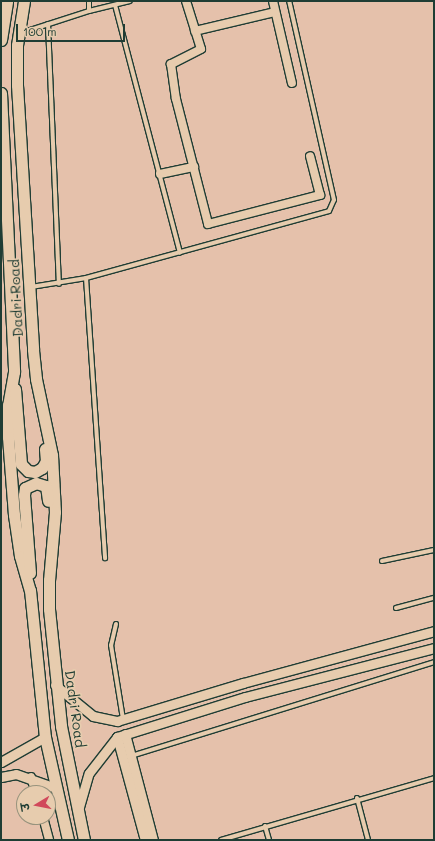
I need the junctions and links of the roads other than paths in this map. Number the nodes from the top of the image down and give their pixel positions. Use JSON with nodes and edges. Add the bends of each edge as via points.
{"nodes":[{"id":1,"x":7,"y":1,"type":"edge"},
{"id":2,"x":24,"y":1,"type":"edge"},
{"id":3,"x":89,"y":1,"type":"edge"},
{"id":4,"x":130,"y":1,"type":"edge"},
{"id":5,"x":186,"y":1,"type":"edge"},
{"id":6,"x":273,"y":1,"type":"edge"},
{"id":7,"x":289,"y":1,"type":"edge"},
{"id":8,"x":115,"y":6,"type":"junction"},
{"id":9,"x":89,"y":11,"type":"junction"},
{"id":10,"x":275,"y":12,"type":"junction"},
{"id":11,"x":48,"y":24,"type":"junction"},
{"id":12,"x":195,"y":30,"type":"junction"},
{"id":13,"x":19,"y":34,"type":"junction"},
{"id":14,"x":1,"y":40,"type":"edge"},
{"id":15,"x":292,"y":83,"type":"dead end"},
{"id":16,"x":1,"y":93,"type":"edge"},
{"id":17,"x":310,"y":156,"type":"dead end"},
{"id":18,"x":194,"y":167,"type":"junction"},
{"id":19,"x":160,"y":174,"type":"junction"},
{"id":20,"x":180,"y":253,"type":"junction"},
{"id":21,"x":86,"y":278,"type":"junction"},
{"id":22,"x":59,"y":284,"type":"junction"},
{"id":23,"x":30,"y":287,"type":"junction"},
{"id":24,"x":14,"y":372,"type":"junction"},
{"id":25,"x":36,"y":379,"type":"junction"},
{"id":26,"x":434,"y":550,"type":"edge"},
{"id":27,"x":105,"y":558,"type":"dead end"},
{"id":28,"x":382,"y":561,"type":"dead end"},
{"id":29,"x":49,"y":580,"type":"junction"},
{"id":30,"x":30,"y":590,"type":"junction"},
{"id":31,"x":434,"y":598,"type":"edge"},
{"id":32,"x":396,"y":608,"type":"dead end"},
{"id":33,"x":116,"y":624,"type":"dead end"},
{"id":34,"x":434,"y":631,"type":"edge"},
{"id":35,"x":434,"y":648,"type":"edge"},
{"id":36,"x":434,"y":662,"type":"edge"},
{"id":37,"x":55,"y":685,"type":"junction"},
{"id":38,"x":164,"y":707,"type":"junction"},
{"id":39,"x":123,"y":720,"type":"junction"},
{"id":40,"x":167,"y":720,"type":"junction"},
{"id":41,"x":121,"y":736,"type":"junction"},
{"id":42,"x":45,"y":737,"type":"junction"},
{"id":43,"x":127,"y":758,"type":"junction"},
{"id":44,"x":1,"y":762,"type":"edge"},
{"id":45,"x":1,"y":777,"type":"edge"},
{"id":46,"x":31,"y":777,"type":"junction"},
{"id":47,"x":434,"y":778,"type":"edge"},
{"id":48,"x":34,"y":785,"type":"edge"},
{"id":49,"x":49,"y":785,"type":"edge"},
{"id":50,"x":55,"y":785,"type":"edge"},
{"id":51,"x":56,"y":788,"type":"edge"},
{"id":52,"x":357,"y":798,"type":"junction"},
{"id":53,"x":78,"y":814,"type":"junction"},
{"id":54,"x":45,"y":825,"type":"edge"},
{"id":55,"x":265,"y":826,"type":"junction"},
{"id":56,"x":49,"y":840,"type":"edge"},
{"id":57,"x":68,"y":840,"type":"edge"},
{"id":58,"x":84,"y":840,"type":"edge"},
{"id":59,"x":144,"y":840,"type":"edge"},
{"id":60,"x":153,"y":840,"type":"edge"},
{"id":61,"x":221,"y":840,"type":"edge"},
{"id":62,"x":269,"y":840,"type":"edge"},
{"id":63,"x":368,"y":840,"type":"edge"}],
"edges":[{"from":1,"to":14,"type":"main road"},
{"from":2,"to":13,"type":"main road","name":"Dadri Road"},
{"from":3,"to":9,"type":"lane"},
{"from":4,"to":8,"type":"lane"},
{"from":5,"to":12,"type":"street"},
{"from":6,"to":10,"type":"street"},
{"from":7,"to":20,"type":"lane","via":[[334,206],[323,214]]},
{"from":8,"to":9,"type":"lane"},
{"from":8,"to":19,"type":"lane"},
{"from":9,"to":11,"type":"lane"},
{"from":10,"to":12,"type":"street"},
{"from":10,"to":15,"type":"street"},
{"from":11,"to":13,"type":"lane"},
{"from":11,"to":22,"type":"lane"},
{"from":12,"to":18,"type":"street","via":[[201,49],[171,64],[176,100]]},
{"from":13,"to":23,"type":"main road","name":"Dadri Road","via":[[17,84]]},
{"from":16,"to":24,"type":"main road","name":"Dadri Road"},
{"from":17,"to":18,"type":"street","via":[[320,195],[208,224]]},
{"from":18,"to":19,"type":"street"},
{"from":19,"to":20,"type":"lane"},
{"from":20,"to":21,"type":"lane"},
{"from":21,"to":22,"type":"lane"},
{"from":21,"to":27,"type":"lane"},
{"from":22,"to":23,"type":"lane"},
{"from":23,"to":25,"type":"main road","name":"Dadri Road"},
{"from":24,"to":25,"type":"main road","name":"Dadri Road","via":[[19,458],[28,471],[35,472],[42,468],[46,461]]},
{"from":24,"to":30,"type":"main road","name":"Dadri Road","via":[[8,405],[8,437],[20,556]]},
{"from":25,"to":29,"type":"main road","name":"Dadri Road","via":[[52,462],[55,512]]},
{"from":26,"to":28,"type":"lane"},
{"from":29,"to":30,"type":"main road","name":"Dadri Road","via":[[48,492],[46,486],[36,483],[25,488],[24,495]]},
{"from":29,"to":37,"type":"main road","name":"Dadri Road"},
{"from":30,"to":42,"type":"main road","name":"Dadri Road"},
{"from":31,"to":32,"type":"lane"},
{"from":33,"to":39,"type":"lane","via":[[111,645]]},
{"from":34,"to":38,"type":"street"},
{"from":35,"to":40,"type":"street"},
{"from":36,"to":43,"type":"lane"},
{"from":37,"to":39,"type":"street","via":[[93,716]]},
{"from":37,"to":53,"type":"main road","name":"Dadri Road"},
{"from":38,"to":39,"type":"street"},
{"from":38,"to":40,"type":"street"},
{"from":40,"to":41,"type":"street"},
{"from":41,"to":43,"type":"street"},
{"from":41,"to":53,"type":"street","via":[[89,773],[82,790]]},
{"from":42,"to":44,"type":"street"},
{"from":42,"to":50,"type":"main road","name":"Dadri Road"},
{"from":43,"to":59,"type":"street"},
{"from":43,"to":60,"type":"street"},
{"from":45,"to":46,"type":"street","via":[[16,774]]},
{"from":46,"to":48,"type":"street"},
{"from":46,"to":49,"type":"street"},
{"from":47,"to":52,"type":"lane"},
{"from":51,"to":57,"type":"main road","name":"Dadri Road"},
{"from":52,"to":55,"type":"lane"},
{"from":52,"to":63,"type":"lane"},
{"from":53,"to":58,"type":"main road","name":"Dadri Road"},
{"from":54,"to":56,"type":"street"},
{"from":55,"to":61,"type":"lane"},
{"from":55,"to":62,"type":"lane"}]}
